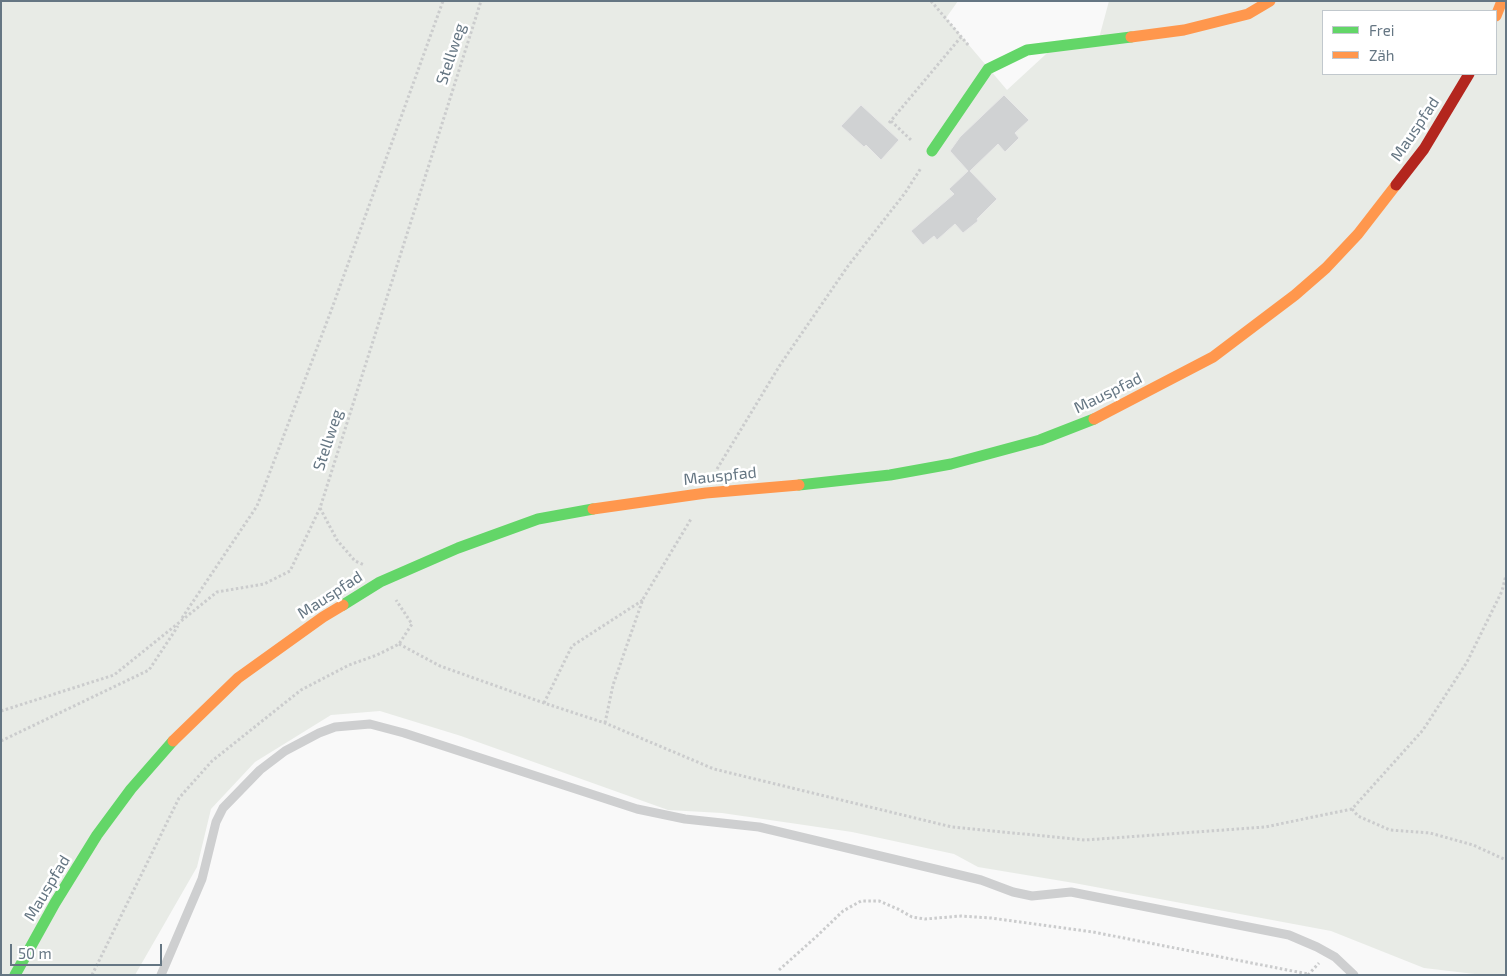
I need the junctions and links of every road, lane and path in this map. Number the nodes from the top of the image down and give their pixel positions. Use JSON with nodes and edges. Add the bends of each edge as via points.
{"nodes":[{"id":1,"x":443,"y":1,"type":"edge"},
{"id":2,"x":481,"y":1,"type":"edge"},
{"id":3,"x":931,"y":1,"type":"edge"},
{"id":4,"x":1270,"y":1,"type":"edge"},
{"id":5,"x":1502,"y":1,"type":"edge"},
{"id":6,"x":1497,"y":14,"type":"edge"},
{"id":7,"x":961,"y":37,"type":"junction"},
{"id":8,"x":969,"y":46,"type":"dead end"},
{"id":9,"x":1468,"y":75,"type":"edge"},
{"id":10,"x":906,"y":135,"type":"dead end"},
{"id":11,"x":932,"y":151,"type":"joint"},
{"id":12,"x":706,"y":493,"type":"junction"},
{"id":13,"x":320,"y":508,"type":"junction"},
{"id":14,"x":692,"y":518,"type":"dead end"},
{"id":15,"x":1506,"y":575,"type":"edge"},
{"id":16,"x":380,"y":582,"type":"junction"},
{"id":17,"x":643,"y":599,"type":"junction"},
{"id":18,"x":180,"y":622,"type":"junction"},
{"id":19,"x":399,"y":644,"type":"junction"},
{"id":20,"x":544,"y":703,"type":"junction"},
{"id":21,"x":1,"y":711,"type":"edge"},
{"id":22,"x":605,"y":723,"type":"junction"},
{"id":23,"x":1,"y":741,"type":"edge"},
{"id":24,"x":1352,"y":809,"type":"junction"},
{"id":25,"x":1506,"y":860,"type":"edge"},
{"id":26,"x":779,"y":970,"type":"dead end"},
{"id":27,"x":1308,"y":974,"type":"edge"},
{"id":28,"x":15,"y":975,"type":"edge"},
{"id":29,"x":92,"y":975,"type":"edge"},
{"id":30,"x":161,"y":975,"type":"edge"},
{"id":31,"x":1354,"y":975,"type":"edge"}],
"edges":[{"from":1,"to":18,"type":"path","via":[[257,506]]},
{"from":2,"to":13,"type":"path","name":"Stellweg"},
{"from":3,"to":7,"type":"path"},
{"from":4,"to":11,"type":"street","via":[[1248,14],[1184,30],[1027,50],[988,70]]},
{"from":5,"to":6,"type":"street"},
{"from":7,"to":8,"type":"path"},
{"from":7,"to":10,"type":"path","via":[[890,122]]},
{"from":9,"to":12,"type":"street","name":"Mauspfad","via":[[1424,148],[1358,234],[1295,295],[1213,357],[1088,421],[1040,440],[952,464],[882,476]]},
{"from":11,"to":12,"type":"path","via":[[780,365],[718,467]]},
{"from":12,"to":16,"type":"street","name":"Mauspfad","via":[[538,519],[458,548]]},
{"from":13,"to":16,"type":"path","via":[[337,540],[355,561],[374,569]]},
{"from":13,"to":18,"type":"path","name":"Stellweg","via":[[290,571],[264,584],[217,592]]},
{"from":14,"to":17,"type":"path"},
{"from":15,"to":24,"type":"path","via":[[1502,591],[1467,662],[1423,730]]},
{"from":16,"to":19,"type":"path","via":[[400,604],[412,624]]},
{"from":16,"to":28,"type":"street","name":"Mauspfad","via":[[323,617],[238,678],[162,752],[97,836]]},
{"from":17,"to":20,"type":"path","via":[[572,646]]},
{"from":17,"to":22,"type":"path","via":[[613,685]]},
{"from":18,"to":21,"type":"path","name":"Stellweg","via":[[114,675]]},
{"from":18,"to":23,"type":"path","via":[[149,670]]},
{"from":19,"to":20,"type":"path","via":[[440,666]]},
{"from":19,"to":29,"type":"path","via":[[302,690],[212,760],[178,798]]},
{"from":20,"to":22,"type":"path"},
{"from":22,"to":24,"type":"path","via":[[714,769],[952,827],[1085,840],[1265,827]]},
{"from":24,"to":25,"type":"path","via":[[1358,816],[1390,830],[1430,833],[1473,845]]},
{"from":26,"to":27,"type":"path","via":[[843,911],[861,902],[879,901],[912,918],[991,918],[1093,932]]},
{"from":30,"to":31,"type":"lane","via":[[202,880],[216,822],[223,808],[260,770],[285,751],[335,727],[370,724],[637,810],[759,827],[981,880],[1032,896],[1071,892],[1288,935],[1317,947]]}]}
